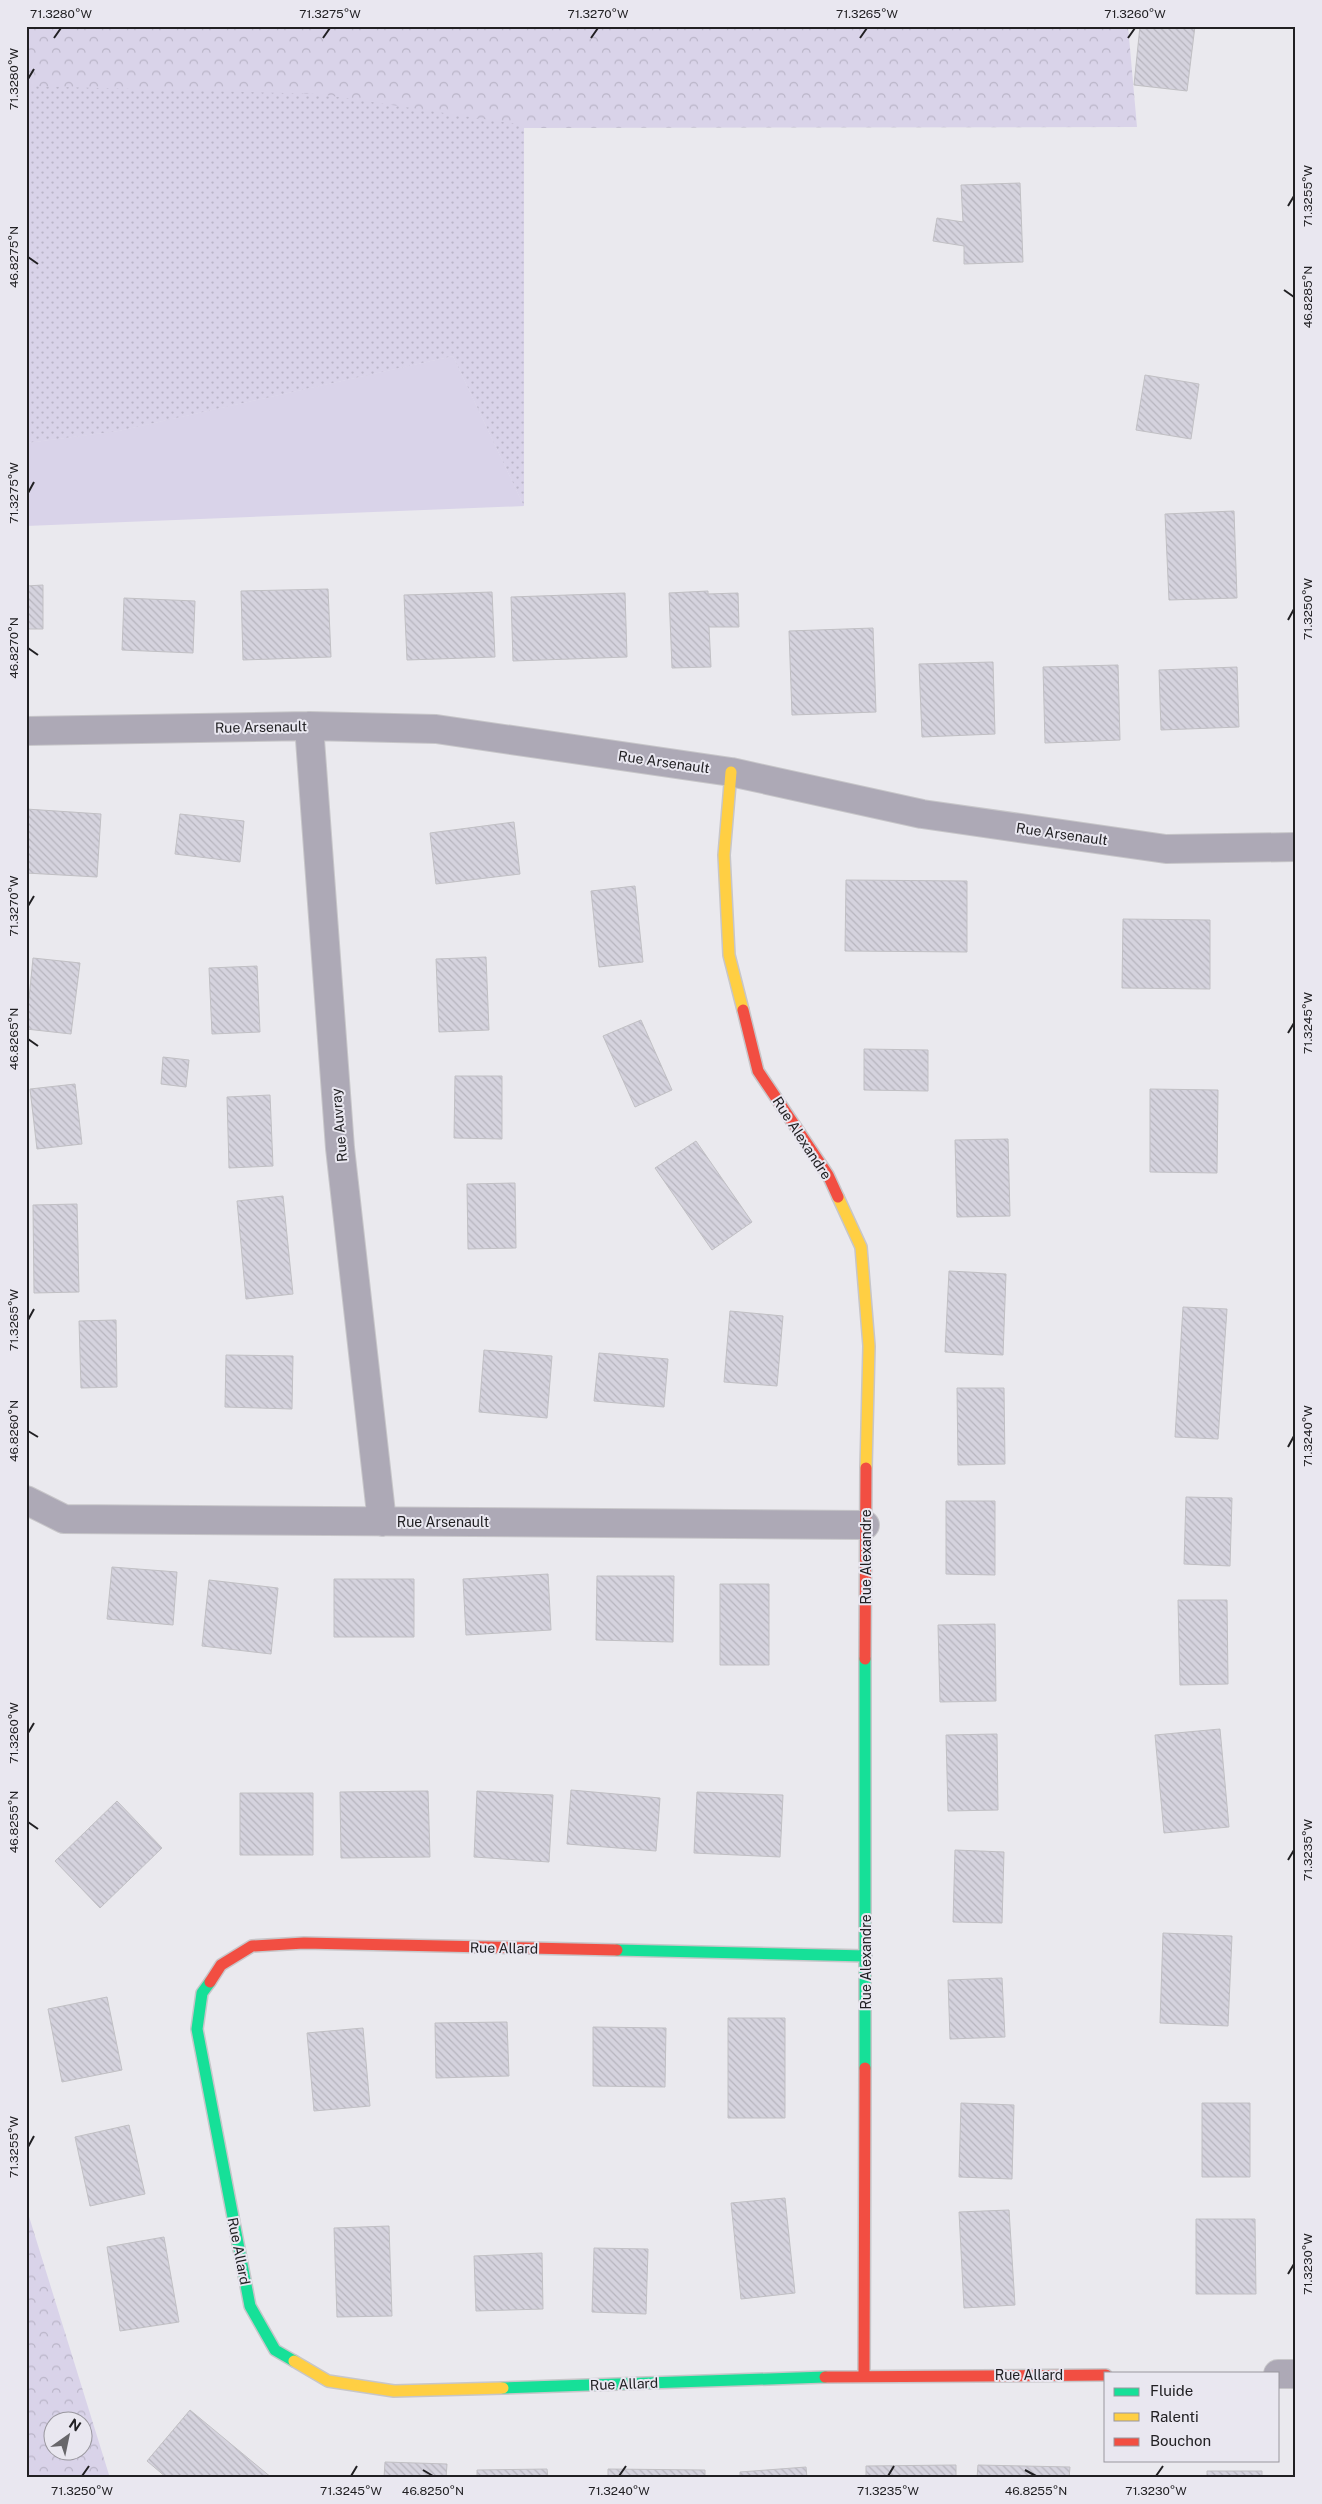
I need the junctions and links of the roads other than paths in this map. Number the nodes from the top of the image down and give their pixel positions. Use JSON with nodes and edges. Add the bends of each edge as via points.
{"nodes":[{"id":1,"x":309,"y":726,"type":"junction"},
{"id":2,"x":26,"y":731,"type":"edge"},
{"id":3,"x":731,"y":772,"type":"junction"},
{"id":4,"x":1296,"y":847,"type":"edge"},
{"id":5,"x":26,"y":1500,"type":"edge"},
{"id":6,"x":382,"y":1522,"type":"junction"},
{"id":7,"x":865,"y":1524,"type":"junction"},
{"id":8,"x":866,"y":1956,"type":"junction"},
{"id":9,"x":1280,"y":2374,"type":"edge"},
{"id":10,"x":1296,"y":2374,"type":"edge"},
{"id":11,"x":1104,"y":2375,"type":"edge"},
{"id":12,"x":864,"y":2376,"type":"junction"}],
"edges":[{"from":1,"to":2,"type":"street","name":"Rue Arsenault"},
{"from":1,"to":3,"type":"street","name":"Rue Arsenault","via":[[436,729]]},
{"from":1,"to":6,"type":"street","name":"Rue Auvray","via":[[340,1148]]},
{"from":3,"to":4,"type":"street","name":"Rue Arsenault","via":[[922,814],[1166,849]]},
{"from":3,"to":7,"type":"street","name":"Rue Alexandre","via":[[724,855],[729,955],[758,1071],[828,1175],[861,1247],[870,1346]]},
{"from":5,"to":6,"type":"street","name":"Rue Arsenault","via":[[64,1519]]},
{"from":6,"to":7,"type":"street","name":"Rue Arsenault"},
{"from":7,"to":8,"type":"street","name":"Rue Alexandre"},
{"from":8,"to":12,"type":"street","name":"Rue Alexandre"},
{"from":8,"to":12,"type":"street","name":"Rue Allard","via":[[304,1943],[252,1946],[221,1965],[202,1993],[197,2029],[250,2306],[275,2350],[328,2381],[394,2391]]},
{"from":9,"to":10,"type":"street"},
{"from":11,"to":12,"type":"street","name":"Rue Allard"}]}
